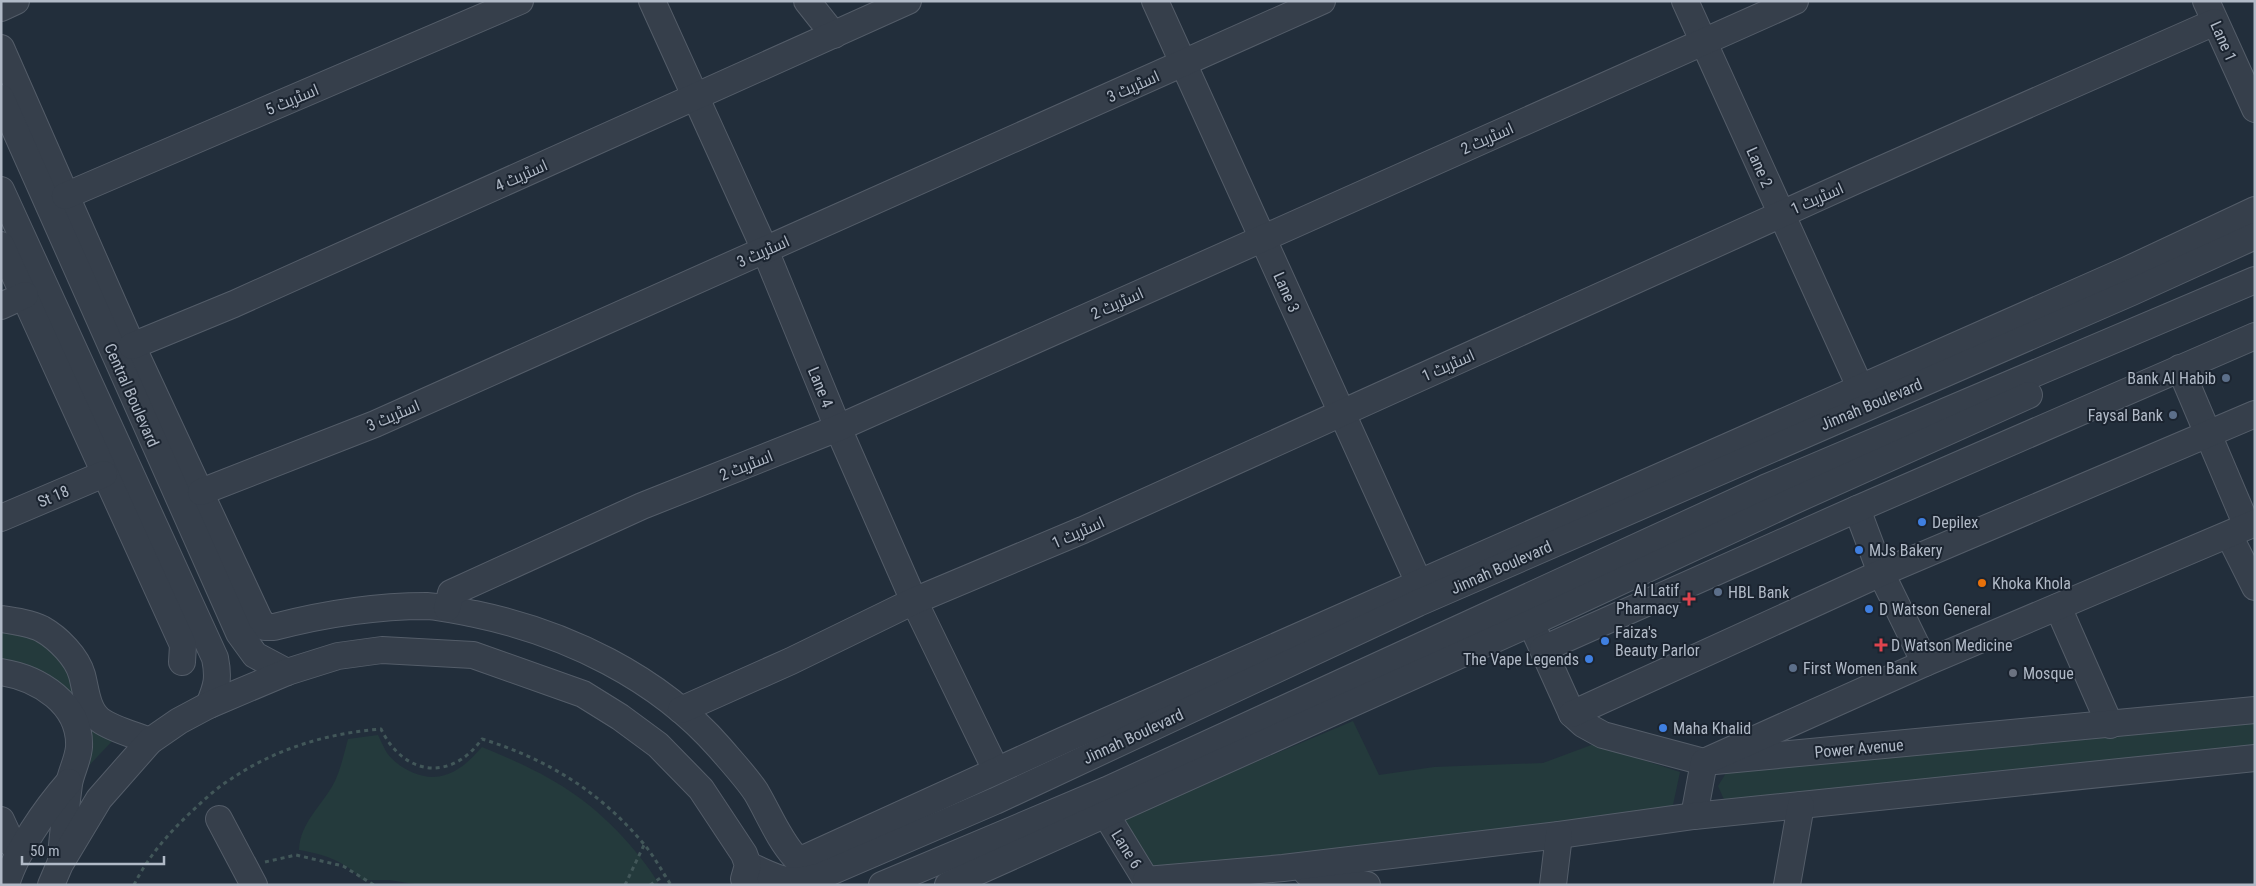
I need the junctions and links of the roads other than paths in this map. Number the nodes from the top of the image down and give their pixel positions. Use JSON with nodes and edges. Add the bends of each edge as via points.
{"nodes":[{"id":1,"x":16,"y":1,"type":"edge"},
{"id":2,"x":520,"y":1,"type":"edge"},
{"id":3,"x":652,"y":1,"type":"edge"},
{"id":4,"x":807,"y":1,"type":"edge"},
{"id":5,"x":908,"y":1,"type":"edge"},
{"id":6,"x":1155,"y":1,"type":"edge"},
{"id":7,"x":1322,"y":1,"type":"edge"},
{"id":8,"x":1685,"y":1,"type":"edge"},
{"id":9,"x":1795,"y":1,"type":"edge"},
{"id":10,"x":1,"y":8,"type":"edge"},
{"id":11,"x":2211,"y":12,"type":"edge"},
{"id":12,"x":834,"y":35,"type":"junction"},
{"id":13,"x":1704,"y":42,"type":"junction"},
{"id":14,"x":1,"y":48,"type":"edge"},
{"id":15,"x":1183,"y":63,"type":"junction"},
{"id":16,"x":696,"y":96,"type":"junction"},
{"id":17,"x":1,"y":98,"type":"edge"},
{"id":18,"x":2255,"y":109,"type":"edge"},
{"id":19,"x":1,"y":190,"type":"edge"},
{"id":20,"x":65,"y":196,"type":"junction"},
{"id":21,"x":2255,"y":210,"type":"edge"},
{"id":22,"x":1782,"y":214,"type":"junction"},
{"id":23,"x":2255,"y":236,"type":"edge"},
{"id":24,"x":1262,"y":238,"type":"junction"},
{"id":25,"x":7,"y":240,"type":"edge"},
{"id":26,"x":765,"y":250,"type":"junction"},
{"id":27,"x":90,"y":276,"type":"junction"},
{"id":28,"x":2255,"y":280,"type":"edge"},
{"id":29,"x":2255,"y":294,"type":"edge"},
{"id":30,"x":13,"y":301,"type":"edge"},
{"id":31,"x":2255,"y":336,"type":"edge"},
{"id":32,"x":132,"y":346,"type":"junction"},
{"id":33,"x":2180,"y":368,"type":"junction"},
{"id":34,"x":1860,"y":387,"type":"junction"},
{"id":35,"x":1342,"y":413,"type":"junction"},
{"id":36,"x":2255,"y":414,"type":"edge"},
{"id":37,"x":838,"y":428,"type":"junction"},
{"id":38,"x":2209,"y":434,"type":"junction"},
{"id":39,"x":156,"y":447,"type":"junction"},
{"id":40,"x":115,"y":467,"type":"junction"},
{"id":41,"x":201,"y":492,"type":"junction"},
{"id":42,"x":1858,"y":509,"type":"junction"},
{"id":43,"x":1,"y":518,"type":"edge"},
{"id":44,"x":2244,"y":528,"type":"edge"},
{"id":45,"x":1882,"y":573,"type":"junction"},
{"id":46,"x":1419,"y":583,"type":"junction"},
{"id":47,"x":2255,"y":587,"type":"edge"},
{"id":48,"x":914,"y":601,"type":"junction"},
{"id":49,"x":2058,"y":607,"type":"junction"},
{"id":50,"x":447,"y":608,"type":"junction"},
{"id":51,"x":1,"y":619,"type":"edge"},
{"id":52,"x":1531,"y":623,"type":"junction"},
{"id":53,"x":1543,"y":649,"type":"junction"},
{"id":54,"x":600,"y":657,"type":"junction"},
{"id":55,"x":182,"y":662,"type":"dead end"},
{"id":56,"x":1925,"y":663,"type":"junction"},
{"id":57,"x":1,"y":672,"type":"edge"},
{"id":58,"x":287,"y":672,"type":"junction"},
{"id":59,"x":583,"y":694,"type":"junction"},
{"id":60,"x":209,"y":705,"type":"junction"},
{"id":61,"x":681,"y":710,"type":"junction"},
{"id":62,"x":2255,"y":710,"type":"edge"},
{"id":63,"x":1572,"y":714,"type":"junction"},
{"id":64,"x":2110,"y":725,"type":"junction"},
{"id":65,"x":150,"y":741,"type":"junction"},
{"id":66,"x":2255,"y":758,"type":"edge"},
{"id":67,"x":1704,"y":762,"type":"junction"},
{"id":68,"x":996,"y":770,"type":"junction"},
{"id":69,"x":69,"y":781,"type":"junction"},
{"id":70,"x":1801,"y":805,"type":"junction"},
{"id":71,"x":1105,"y":813,"type":"junction"},
{"id":72,"x":1694,"y":816,"type":"junction"},
{"id":73,"x":219,"y":819,"type":"dead end"},
{"id":74,"x":1,"y":820,"type":"edge"},
{"id":75,"x":1559,"y":835,"type":"junction"},
{"id":76,"x":20,"y":852,"type":"junction"},
{"id":77,"x":1283,"y":868,"type":"junction"},
{"id":78,"x":56,"y":875,"type":"edge"},
{"id":79,"x":747,"y":875,"type":"edge"},
{"id":80,"x":250,"y":877,"type":"edge"},
{"id":81,"x":1146,"y":882,"type":"edge"},
{"id":82,"x":958,"y":883,"type":"edge"},
{"id":83,"x":6,"y":885,"type":"edge"},
{"id":84,"x":882,"y":885,"type":"edge"},
{"id":85,"x":1367,"y":885,"type":"edge"},
{"id":86,"x":1553,"y":885,"type":"edge"},
{"id":87,"x":1787,"y":885,"type":"edge"}],
"edges":[{"from":1,"to":10,"type":"street"},
{"from":2,"to":20,"type":"street","name":"اسٹریٹ 5"},
{"from":3,"to":16,"type":"street","name":"Lane 4"},
{"from":4,"to":12,"type":"street"},
{"from":5,"to":12,"type":"street","name":"اسٹریٹ 4"},
{"from":6,"to":15,"type":"street","name":"Lane 3"},
{"from":7,"to":15,"type":"street","name":"اسٹریٹ 3"},
{"from":8,"to":13,"type":"street","name":"Lane 2"},
{"from":9,"to":13,"type":"street","name":"اسٹریٹ 2"},
{"from":11,"to":18,"type":"street","name":"Lane 1"},
{"from":11,"to":22,"type":"street","name":"اسٹریٹ 1"},
{"from":12,"to":16,"type":"street","name":"اسٹریٹ 4"},
{"from":13,"to":22,"type":"street","name":"Lane 2"},
{"from":13,"to":24,"type":"street","name":"اسٹریٹ 2"},
{"from":14,"to":20,"type":"street"},
{"from":15,"to":24,"type":"street","name":"Lane 3"},
{"from":15,"to":26,"type":"street","name":"اسٹریٹ 3"},
{"from":16,"to":26,"type":"street","name":"Lane 4"},
{"from":16,"to":32,"type":"street","name":"اسٹریٹ 4","via":[[234,304]]},
{"from":17,"to":27,"type":"street","name":"Central Boulevard"},
{"from":19,"to":25,"type":"street","name":"Central Boulevard"},
{"from":20,"to":27,"type":"street"},
{"from":21,"to":34,"type":"street"},
{"from":22,"to":34,"type":"street","name":"Lane 2"},
{"from":22,"to":35,"type":"street","name":"اسٹریٹ 1"},
{"from":23,"to":79,"type":"street","name":"Jinnah Boulevard","via":[[1418,603],[994,801],[821,876],[804,882],[788,882]]},
{"from":24,"to":35,"type":"street","name":"Lane 3"},
{"from":24,"to":37,"type":"street","name":"اسٹریٹ 2"},
{"from":25,"to":30,"type":"street"},
{"from":25,"to":40,"type":"street","name":"Central Boulevard"},
{"from":26,"to":37,"type":"street","name":"Lane 4"},
{"from":26,"to":41,"type":"street","name":"اسٹریٹ 3","via":[[375,424]]},
{"from":27,"to":32,"type":"street"},
{"from":27,"to":39,"type":"street","name":"Central Boulevard"},
{"from":28,"to":84,"type":"street","via":[[1764,488],[1107,790]]},
{"from":29,"to":52,"type":"street","via":[[1793,501]]},
{"from":30,"to":40,"type":"street"},
{"from":31,"to":33,"type":"street"},
{"from":32,"to":41,"type":"street"},
{"from":33,"to":38,"type":"street"},
{"from":33,"to":42,"type":"street"},
{"from":34,"to":46,"type":"street"},
{"from":35,"to":46,"type":"street","name":"Lane 3"},
{"from":35,"to":48,"type":"street","name":"اسٹریٹ 1","via":[[1083,530]]},
{"from":36,"to":38,"type":"street"},
{"from":37,"to":48,"type":"street","name":"Lane 4"},
{"from":37,"to":50,"type":"street","name":"اسٹریٹ 2","via":[[642,506],[451,593]]},
{"from":38,"to":44,"type":"street"},
{"from":38,"to":45,"type":"street"},
{"from":39,"to":40,"type":"street","name":"St 18"},
{"from":39,"to":58,"type":"street","name":"Central Boulevard","via":[[239,633],[255,655]]},
{"from":40,"to":43,"type":"street","name":"St 18"},
{"from":40,"to":55,"type":"street","via":[[183,645]]},
{"from":40,"to":60,"type":"street","name":"Central Boulevard","via":[[215,658],[218,673]]},
{"from":41,"to":50,"type":"street","via":[[265,626],[274,627],[326,614],[384,608]]},
{"from":42,"to":45,"type":"street"},
{"from":42,"to":53,"type":"street"},
{"from":44,"to":47,"type":"street"},
{"from":44,"to":49,"type":"street"},
{"from":45,"to":56,"type":"street"},
{"from":45,"to":63,"type":"street"},
{"from":46,"to":68,"type":"street"},
{"from":48,"to":61,"type":"street","name":"اسٹریٹ 1"},
{"from":48,"to":68,"type":"street","name":"Lane 4"},
{"from":49,"to":56,"type":"street"},
{"from":49,"to":64,"type":"street"},
{"from":50,"to":54,"type":"street","via":[[527,626]]},
{"from":51,"to":65,"type":"street","via":[[26,623],[55,639],[81,673],[88,701],[100,720]]},
{"from":52,"to":53,"type":"street","name":"Power Avenue"},
{"from":52,"to":71,"type":"street"},
{"from":53,"to":63,"type":"street","name":"Power Avenue"},
{"from":54,"to":59,"type":"street"},
{"from":54,"to":61,"type":"street","via":[[638,678]]},
{"from":56,"to":67,"type":"street"},
{"from":57,"to":69,"type":"street","via":[[38,683],[64,704],[78,736],[77,758]]},
{"from":58,"to":59,"type":"street","via":[[338,656],[382,650],[421,651],[474,655]]},
{"from":58,"to":60,"type":"street"},
{"from":59,"to":79,"type":"street","via":[[658,745],[701,789],[732,832]]},
{"from":60,"to":65,"type":"street"},
{"from":61,"to":68,"type":"street","via":[[719,747],[755,791],[785,846],[795,857],[805,858]]},
{"from":62,"to":64,"type":"street","name":"Power Avenue"},
{"from":63,"to":67,"type":"street","name":"Power Avenue","via":[[1603,736]]},
{"from":64,"to":67,"type":"street","name":"Power Avenue"},
{"from":65,"to":78,"type":"street","via":[[99,799]]},
{"from":66,"to":70,"type":"street"},
{"from":67,"to":72,"type":"street"},
{"from":69,"to":76,"type":"street"},
{"from":69,"to":78,"type":"street"},
{"from":70,"to":72,"type":"street"},
{"from":70,"to":87,"type":"street"},
{"from":71,"to":81,"type":"street","name":"Lane 6"},
{"from":71,"to":82,"type":"street"},
{"from":72,"to":75,"type":"street"},
{"from":73,"to":80,"type":"street"},
{"from":74,"to":76,"type":"street","via":[[12,844]]},
{"from":75,"to":77,"type":"street"},
{"from":75,"to":86,"type":"street"},
{"from":76,"to":83,"type":"street"},
{"from":77,"to":81,"type":"street"},
{"from":77,"to":85,"type":"street"}]}
